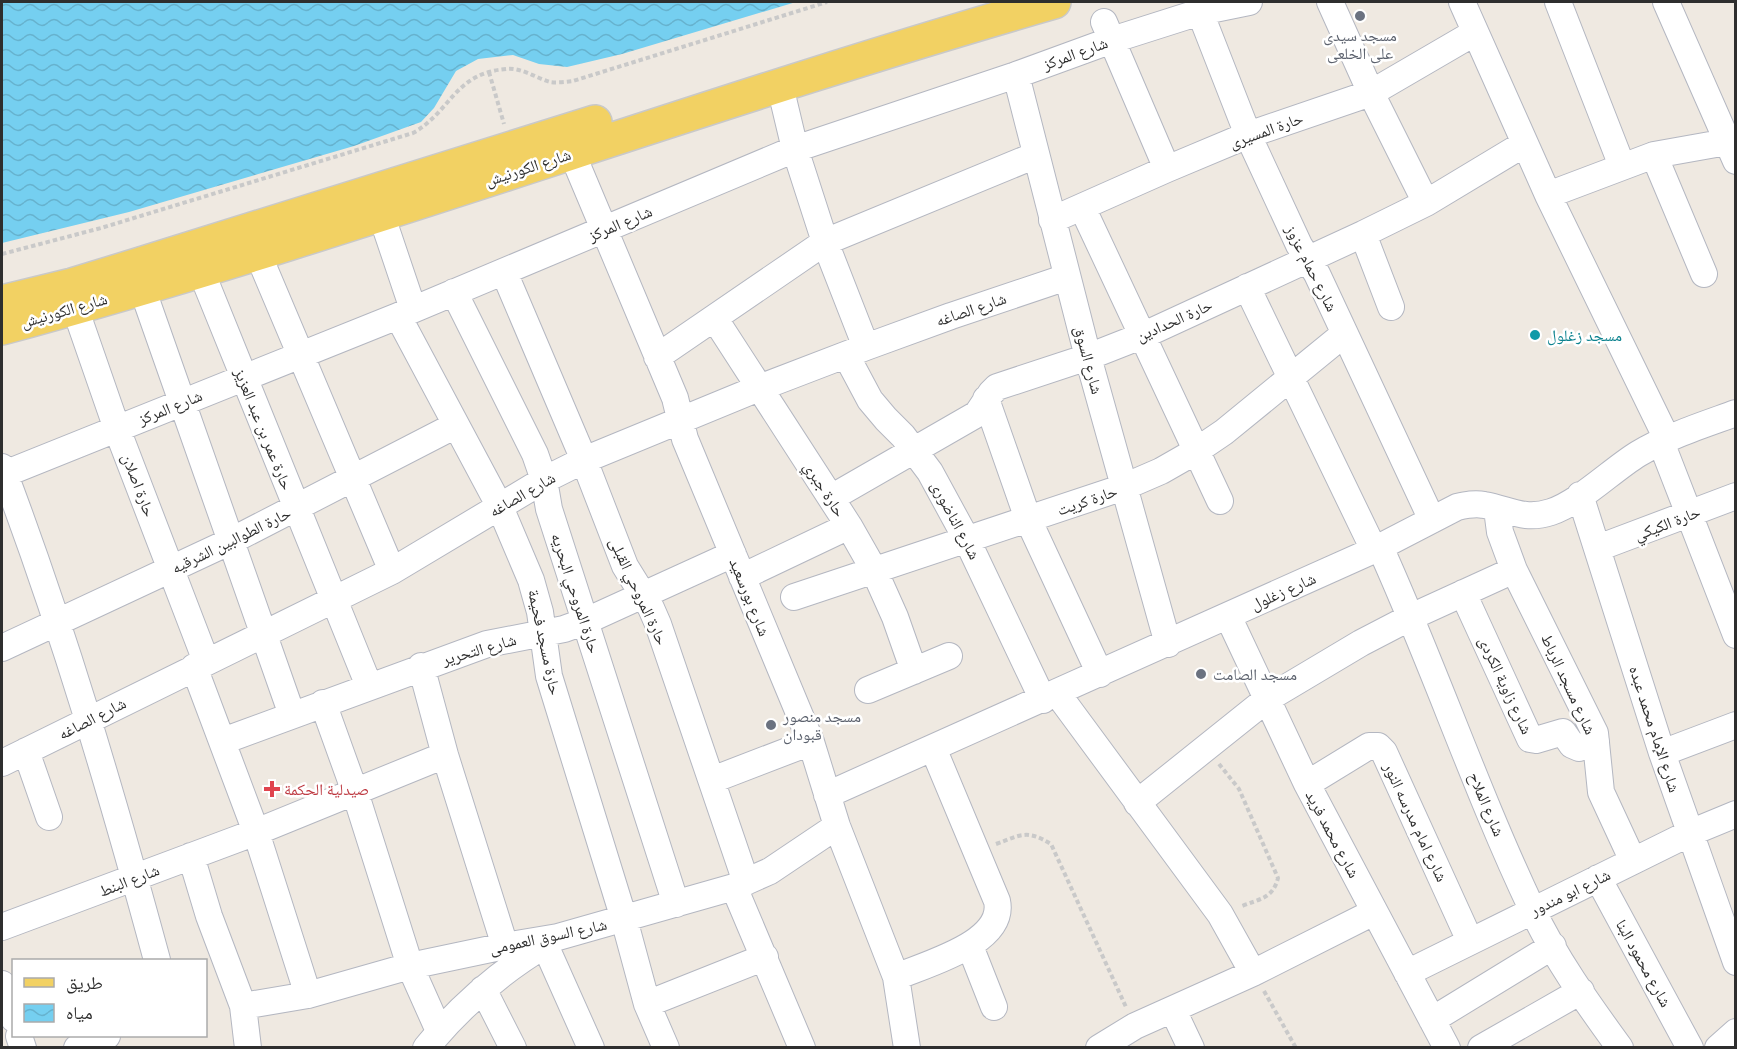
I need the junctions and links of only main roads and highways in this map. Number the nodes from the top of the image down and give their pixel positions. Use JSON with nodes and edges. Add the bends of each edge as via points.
{"nodes":[{"id":1,"x":981,"y":2,"type":"edge"},
{"id":2,"x":1054,"y":2,"type":"edge"},
{"id":3,"x":610,"y":129,"type":"junction"},
{"id":4,"x":2,"y":302,"type":"edge"},
{"id":5,"x":2,"y":328,"type":"edge"}],
"edges":[{"from":1,"to":3,"type":"main road","name":"شارع الكورنيش"},
{"from":2,"to":3,"type":"main road","name":"شارع الكورنيش","via":[[932,36],[780,86]]},
{"from":3,"to":4,"type":"main road","name":"شارع الكورنيش","via":[[512,148],[124,269]]},
{"from":3,"to":5,"type":"main road","name":"شارع الكورنيش","via":[[572,153],[258,254]]}]}
